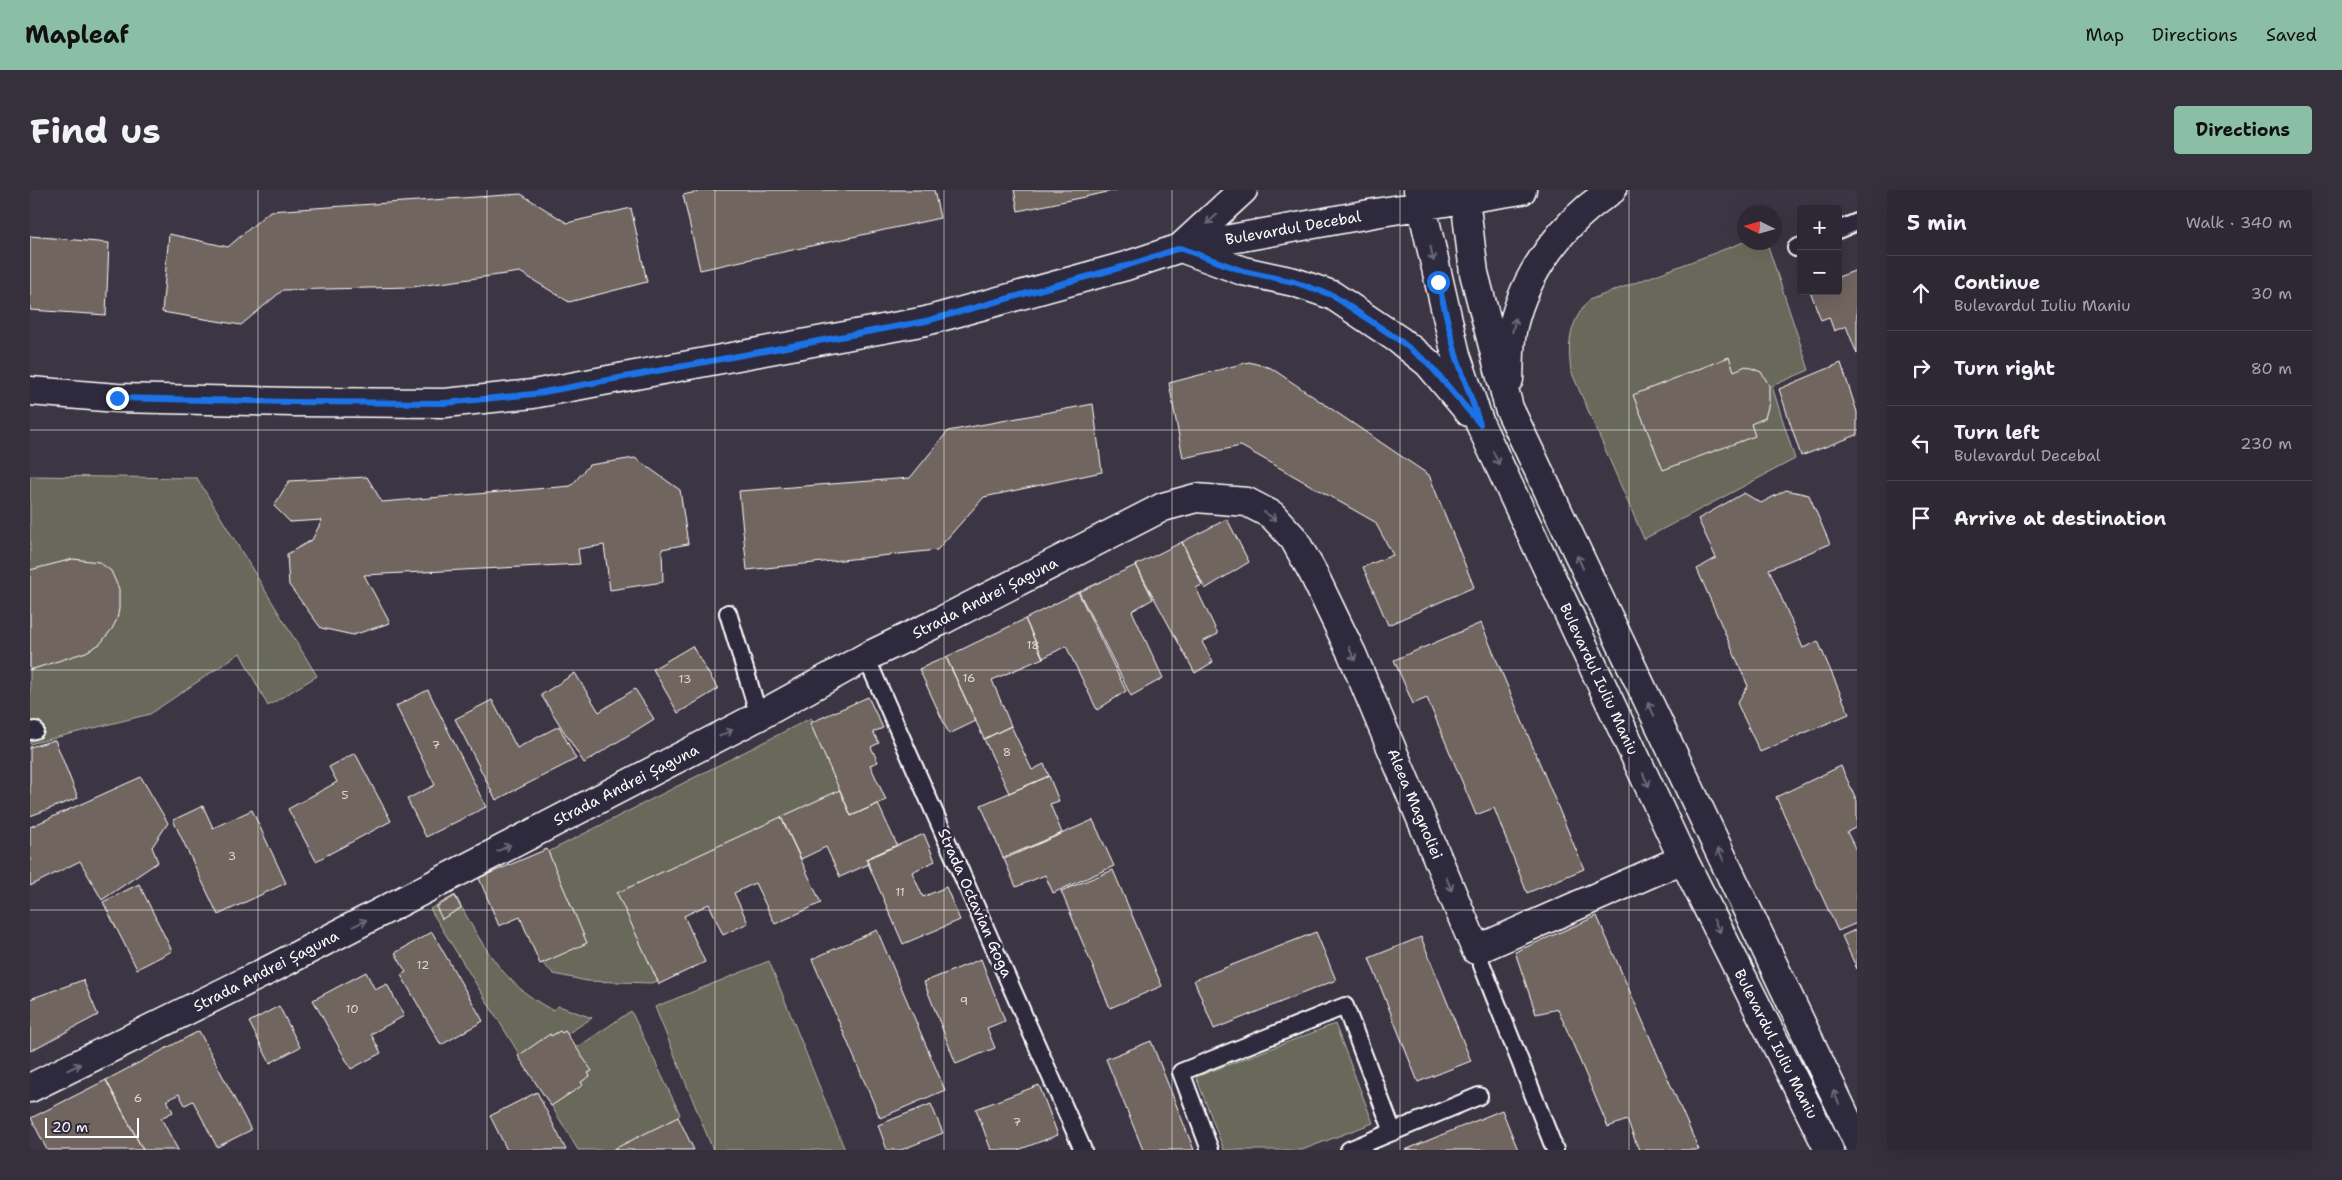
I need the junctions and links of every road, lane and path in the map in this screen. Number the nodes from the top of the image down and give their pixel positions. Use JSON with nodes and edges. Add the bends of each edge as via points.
{"nodes":[{"id":1,"x":1243,"y":190,"type":"edge"},
{"id":2,"x":1522,"y":190,"type":"edge"},
{"id":3,"x":1612,"y":190,"type":"edge"},
{"id":4,"x":1464,"y":195,"type":"edge"},
{"id":5,"x":1420,"y":198,"type":"edge"},
{"id":6,"x":1857,"y":222,"type":"edge"},
{"id":7,"x":1842,"y":228,"type":"edge"},
{"id":8,"x":1180,"y":248,"type":"junction"},
{"id":9,"x":30,"y":391,"type":"edge"},
{"id":10,"x":1508,"y":408,"type":"junction"},
{"id":11,"x":1480,"y":424,"type":"junction"},
{"id":12,"x":1225,"y":500,"type":"joint"},
{"id":13,"x":728,"y":613,"type":"dead end"},
{"id":14,"x":866,"y":657,"type":"junction"},
{"id":15,"x":759,"y":716,"type":"junction"},
{"id":16,"x":1683,"y":859,"type":"junction"},
{"id":17,"x":1476,"y":950,"type":"junction"},
{"id":18,"x":30,"y":1088,"type":"edge"},
{"id":19,"x":1479,"y":1096,"type":"dead end"},
{"id":20,"x":1393,"y":1132,"type":"junction"},
{"id":21,"x":1857,"y":1141,"type":"edge"},
{"id":22,"x":1083,"y":1150,"type":"edge"},
{"id":23,"x":1210,"y":1150,"type":"edge"},
{"id":24,"x":1348,"y":1150,"type":"edge"},
{"id":25,"x":1555,"y":1150,"type":"edge"},
{"id":26,"x":1830,"y":1150,"type":"edge"}],
"edges":[{"from":1,"to":8,"type":"street","one_way":true},
{"from":2,"to":4,"type":"street","name":"Bulevardul Decebal"},
{"from":10,"to":3,"type":"street","one_way":true,"via":[[1510,351],[1522,296],[1568,224]]},
{"from":4,"to":5,"type":"street","name":"Bulevardul Decebal"},
{"from":4,"to":10,"type":"street","name":"Bulevardul Iuliu Maniu","via":[[1474,273]]},
{"from":5,"to":8,"type":"street","name":"Bulevardul Decebal"},
{"from":5,"to":11,"type":"street","name":"Bulevardul Iuliu Maniu","one_way":true,"via":[[1456,355]]},
{"from":6,"to":7,"type":"lane"},
{"from":8,"to":9,"type":"street","name":"Bulevardul Decebal","via":[[926,321],[533,394],[445,403],[117,398]]},
{"from":8,"to":11,"type":"street","via":[[1243,271],[1294,282],[1332,295],[1428,363]]},
{"from":21,"to":10,"type":"street","name":"Bulevardul Iuliu Maniu","one_way":true},
{"from":11,"to":16,"type":"street","name":"Bulevardul Iuliu Maniu","one_way":true},
{"from":12,"to":14,"type":"street","name":"Strada Andrei Șaguna","via":[[1196,498],[1163,507]]},
{"from":12,"to":17,"type":"street","name":"Aleea Magnoliei","one_way":true,"via":[[1247,502],[1272,515],[1294,539],[1313,572],[1352,654]]},
{"from":13,"to":15,"type":"lane"},
{"from":14,"to":15,"type":"street","name":"Strada Andrei Șaguna"},
{"from":14,"to":22,"type":"lane","name":"Strada Octavian Goga"},
{"from":18,"to":15,"type":"street","name":"Strada Andrei Șaguna","one_way":true,"via":[[275,967]]},
{"from":16,"to":17,"type":"street"},
{"from":16,"to":26,"type":"street","name":"Bulevardul Iuliu Maniu","one_way":true},
{"from":17,"to":25,"type":"lane","name":"Aleea Magnoliei"},
{"from":19,"to":20,"type":"lane"},
{"from":20,"to":23,"type":"lane","via":[[1345,1006],[1181,1072]]},
{"from":20,"to":24,"type":"lane"}]}
